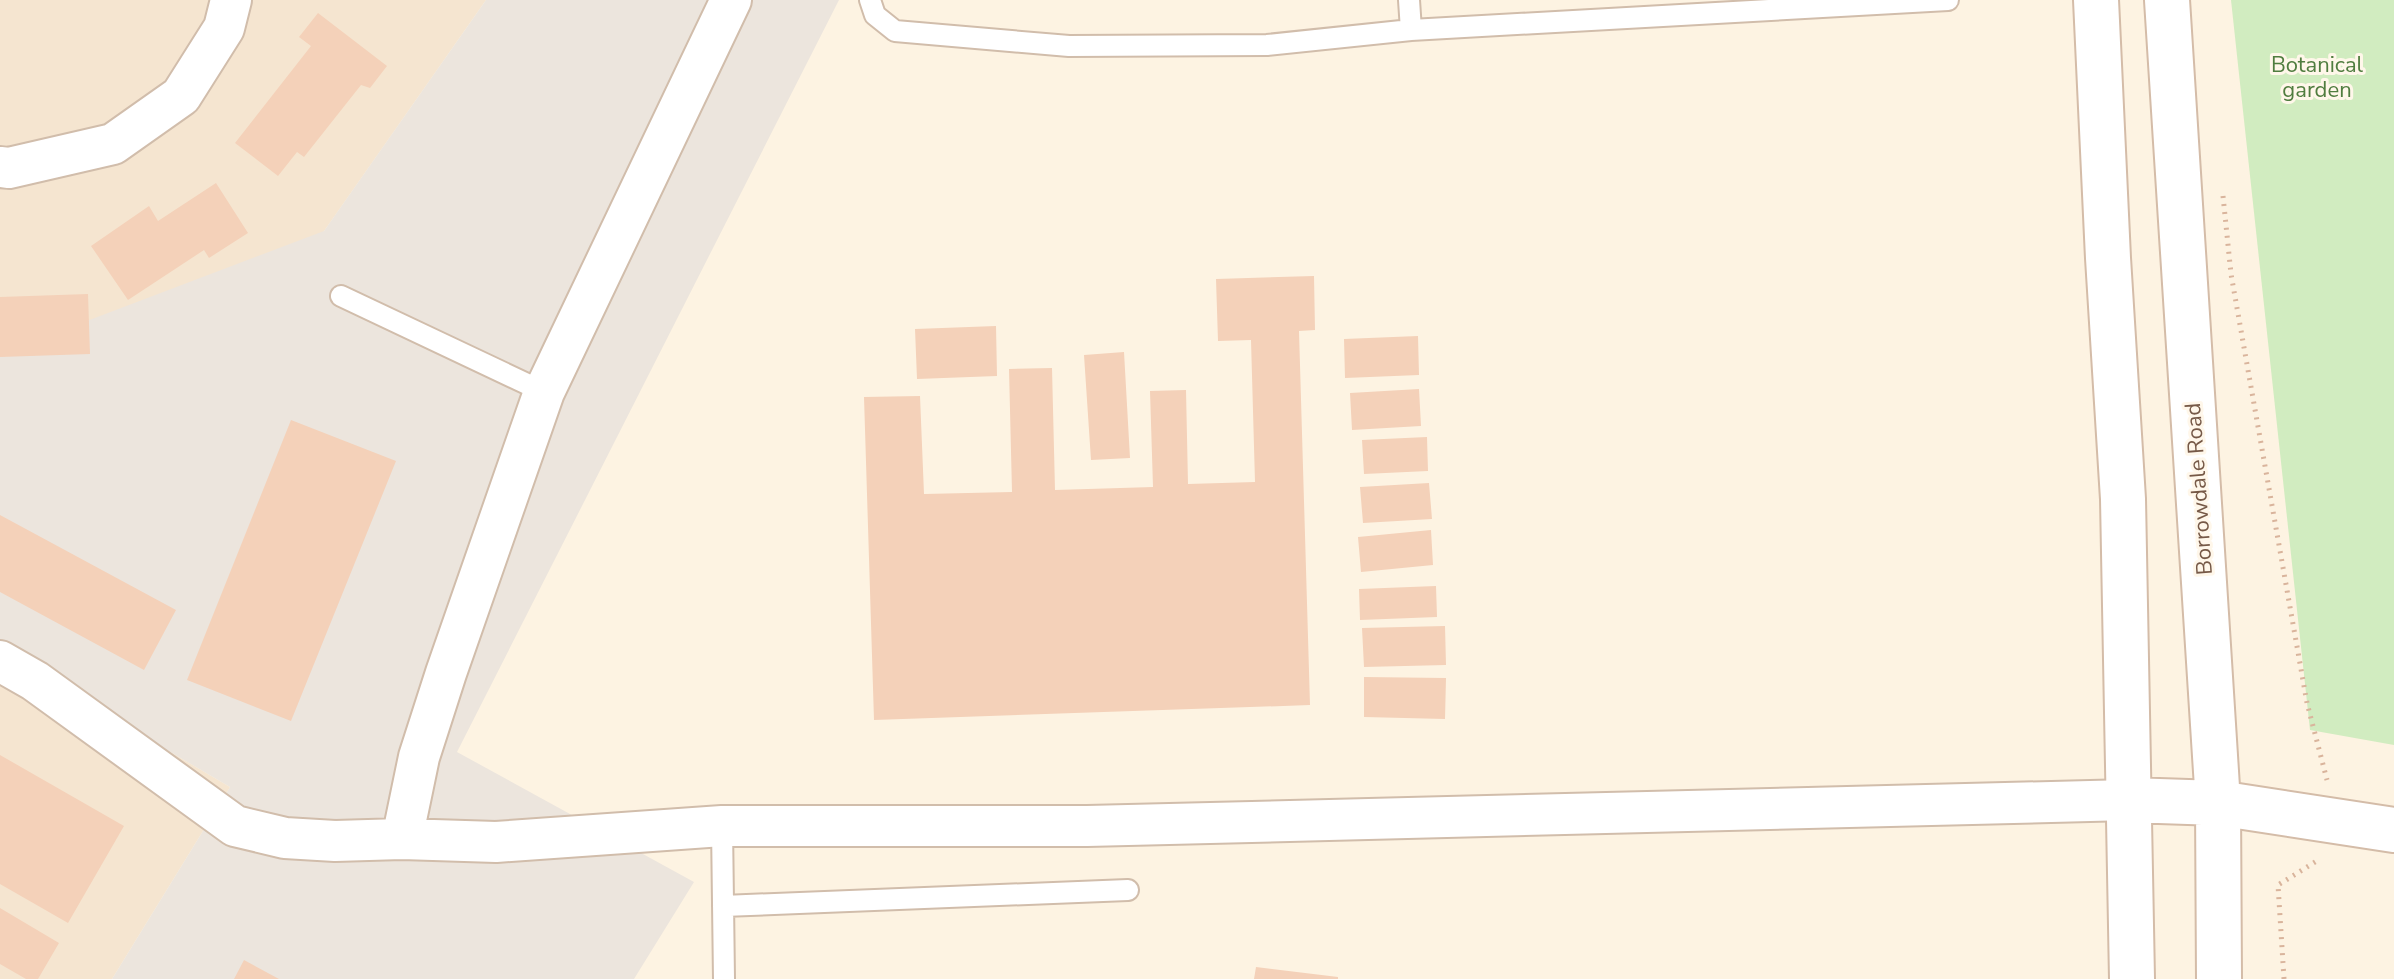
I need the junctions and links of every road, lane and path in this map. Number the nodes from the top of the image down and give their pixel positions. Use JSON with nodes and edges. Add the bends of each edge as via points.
{"nodes":[{"id":1,"x":231,"y":0,"type":"edge"},
{"id":2,"x":731,"y":0,"type":"edge"},
{"id":3,"x":870,"y":0,"type":"edge"},
{"id":4,"x":1409,"y":0,"type":"edge"},
{"id":5,"x":1948,"y":0,"type":"edge"},
{"id":6,"x":2096,"y":0,"type":"edge"},
{"id":7,"x":2167,"y":0,"type":"edge"},
{"id":8,"x":1894,"y":2,"type":"edge"},
{"id":9,"x":1411,"y":30,"type":"junction"},
{"id":10,"x":0,"y":167,"type":"edge"},
{"id":11,"x":2221,"y":182,"type":"dead end"},
{"id":12,"x":341,"y":296,"type":"dead end"},
{"id":13,"x":544,"y":392,"type":"junction"},
{"id":14,"x":0,"y":661,"type":"edge"},
{"id":15,"x":2129,"y":800,"type":"junction"},
{"id":16,"x":2218,"y":803,"type":"junction"},
{"id":17,"x":2338,"y":821,"type":"junction"},
{"id":18,"x":722,"y":826,"type":"junction"},
{"id":19,"x":2394,"y":830,"type":"edge"},
{"id":20,"x":402,"y":839,"type":"junction"},
{"id":21,"x":1128,"y":890,"type":"dead end"},
{"id":22,"x":723,"y":906,"type":"junction"},
{"id":23,"x":724,"y":979,"type":"edge"},
{"id":24,"x":2132,"y":979,"type":"edge"},
{"id":25,"x":2219,"y":979,"type":"edge"},
{"id":26,"x":2284,"y":979,"type":"edge"}],
"edges":[{"from":1,"to":10,"type":"street","via":[[224,28],[181,96],[113,144]]},
{"from":2,"to":13,"type":"street"},
{"from":3,"to":9,"type":"lane","via":[[875,15],[895,31],[1069,46],[1267,45]]},
{"from":4,"to":9,"type":"lane"},
{"from":5,"to":8,"type":"lane"},
{"from":6,"to":15,"type":"main road","via":[[2123,499]]},
{"from":7,"to":16,"type":"main road","name":"Borrowdale Road"},
{"from":8,"to":9,"type":"lane"},
{"from":11,"to":17,"type":"path","via":[[2231,274],[2304,688]]},
{"from":12,"to":13,"type":"lane"},
{"from":13,"to":20,"type":"street","via":[[419,757]]},
{"from":14,"to":20,"type":"street","via":[[235,826],[285,838]]},
{"from":15,"to":16,"type":"main road"},
{"from":15,"to":18,"type":"street","via":[[1087,826]]},
{"from":15,"to":24,"type":"main road"},
{"from":16,"to":17,"type":"main road"},
{"from":16,"to":25,"type":"main road","name":"Borrowdale Road"},
{"from":17,"to":19,"type":"main road"},
{"from":17,"to":26,"type":"path","via":[[2344,845],[2278,885]]},
{"from":18,"to":20,"type":"street","via":[[496,842]]},
{"from":18,"to":22,"type":"lane"},
{"from":21,"to":22,"type":"lane"},
{"from":22,"to":23,"type":"lane"}]}
